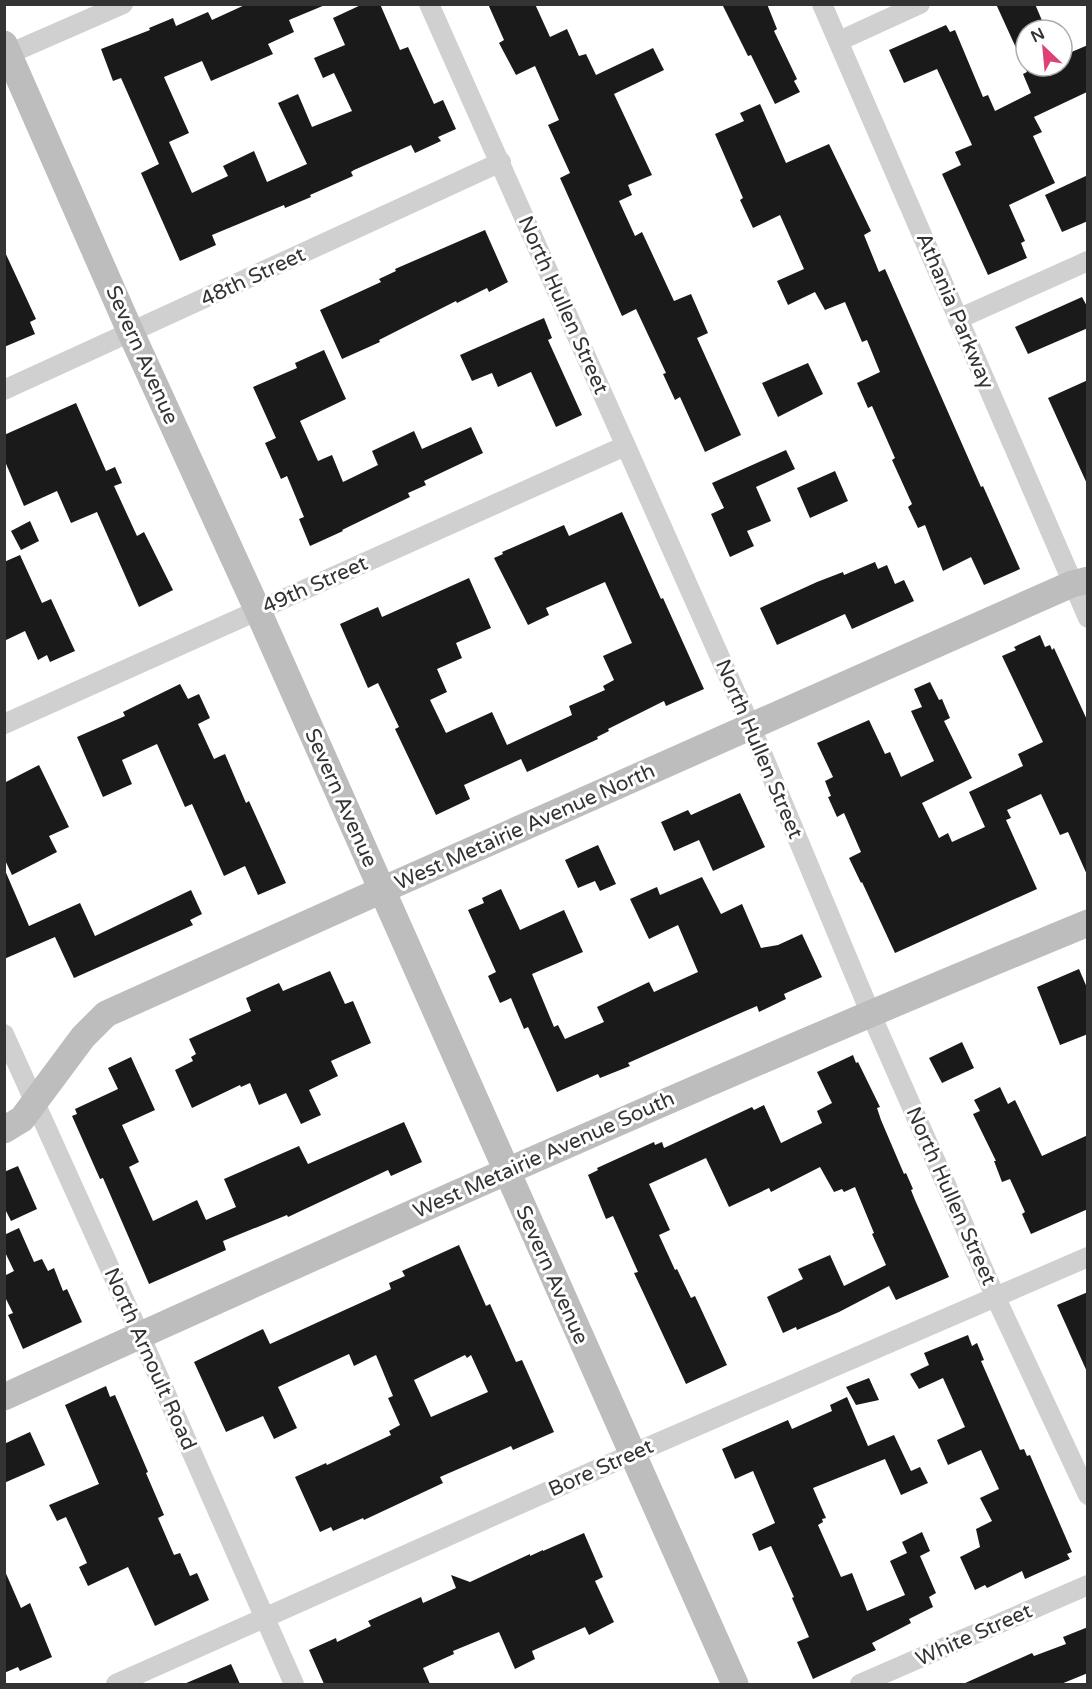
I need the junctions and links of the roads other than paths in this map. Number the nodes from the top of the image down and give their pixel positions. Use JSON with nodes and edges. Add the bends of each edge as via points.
{"nodes":[{"id":1,"x":123,"y":4,"type":"edge"},
{"id":2,"x":429,"y":4,"type":"edge"},
{"id":3,"x":822,"y":4,"type":"edge"},
{"id":4,"x":920,"y":4,"type":"edge"},
{"id":5,"x":839,"y":41,"type":"junction"},
{"id":6,"x":6,"y":51,"type":"edge"},
{"id":7,"x":501,"y":162,"type":"junction"},
{"id":8,"x":1088,"y":261,"type":"edge"},
{"id":9,"x":958,"y":319,"type":"junction"},
{"id":10,"x":131,"y":333,"type":"junction"},
{"id":11,"x":4,"y":390,"type":"edge"},
{"id":12,"x":625,"y":446,"type":"junction"},
{"id":13,"x":1080,"y":582,"type":"edge"},
{"id":14,"x":258,"y":611,"type":"junction"},
{"id":15,"x":1088,"y":618,"type":"edge"},
{"id":16,"x":4,"y":724,"type":"edge"},
{"id":17,"x":751,"y":727,"type":"junction"},
{"id":18,"x":382,"y":890,"type":"junction"},
{"id":19,"x":1088,"y":923,"type":"edge"},
{"id":20,"x":870,"y":1012,"type":"junction"},
{"id":21,"x":4,"y":1034,"type":"edge"},
{"id":22,"x":36,"y":1103,"type":"junction"},
{"id":23,"x":4,"y":1130,"type":"edge"},
{"id":24,"x":505,"y":1171,"type":"junction"},
{"id":25,"x":1088,"y":1257,"type":"edge"},
{"id":26,"x":995,"y":1296,"type":"junction"},
{"id":27,"x":140,"y":1335,"type":"junction"},
{"id":28,"x":4,"y":1397,"type":"edge"},
{"id":29,"x":632,"y":1454,"type":"junction"},
{"id":30,"x":1088,"y":1495,"type":"edge"},
{"id":31,"x":1088,"y":1585,"type":"edge"},
{"id":32,"x":264,"y":1618,"type":"junction"},
{"id":33,"x":116,"y":1684,"type":"edge"},
{"id":34,"x":294,"y":1684,"type":"edge"},
{"id":35,"x":735,"y":1684,"type":"edge"},
{"id":36,"x":860,"y":1684,"type":"edge"}],
"edges":[{"from":1,"to":6,"type":"street"},
{"from":2,"to":7,"type":"street","name":"North Hullen Street"},
{"from":3,"to":5,"type":"street","name":"Athania Parkway"},
{"from":4,"to":5,"type":"street"},
{"from":5,"to":9,"type":"street","name":"Athania Parkway"},
{"from":6,"to":10,"type":"main road","name":"Severn Avenue"},
{"from":7,"to":10,"type":"street","name":"48th Street"},
{"from":7,"to":12,"type":"street","name":"North Hullen Street"},
{"from":8,"to":9,"type":"street"},
{"from":9,"to":13,"type":"street","name":"Athania Parkway"},
{"from":10,"to":11,"type":"street","name":"48th Street"},
{"from":10,"to":14,"type":"main road","name":"Severn Avenue"},
{"from":12,"to":14,"type":"street","name":"49th Street"},
{"from":12,"to":17,"type":"street","name":"North Hullen Street"},
{"from":13,"to":15,"type":"street","name":"Athania Parkway"},
{"from":13,"to":17,"type":"main road","name":"West Metairie Avenue North"},
{"from":14,"to":16,"type":"street","name":"49th Street"},
{"from":14,"to":18,"type":"main road","name":"Severn Avenue"},
{"from":17,"to":18,"type":"main road","name":"West Metairie Avenue North"},
{"from":17,"to":20,"type":"street","name":"North Hullen Street"},
{"from":18,"to":22,"type":"main road","name":"West Metairie Avenue North","via":[[106,1014],[83,1037]]},
{"from":18,"to":24,"type":"main road","name":"Severn Avenue"},
{"from":19,"to":20,"type":"main road","name":"West Metairie Avenue South"},
{"from":20,"to":24,"type":"main road","name":"West Metairie Avenue South"},
{"from":20,"to":26,"type":"street","name":"North Hullen Street"},
{"from":21,"to":22,"type":"street","name":"North Arnoult Road"},
{"from":22,"to":23,"type":"main road","name":"West Metairie Avenue North","via":[[22,1119]]},
{"from":22,"to":27,"type":"street","name":"North Arnoult Road"},
{"from":24,"to":27,"type":"main road","name":"West Metairie Avenue South"},
{"from":24,"to":29,"type":"main road","name":"Severn Avenue"},
{"from":25,"to":26,"type":"street","name":"Bore Street"},
{"from":26,"to":29,"type":"street","name":"Bore Street"},
{"from":26,"to":30,"type":"street","name":"North Hullen Street"},
{"from":27,"to":28,"type":"main road","name":"West Metairie Avenue South"},
{"from":27,"to":32,"type":"street","name":"North Arnoult Road"},
{"from":29,"to":32,"type":"street","name":"Bore Street"},
{"from":29,"to":35,"type":"main road","name":"Severn Avenue"},
{"from":31,"to":36,"type":"street","name":"White Street"},
{"from":32,"to":33,"type":"street","name":"Bore Street"},
{"from":32,"to":34,"type":"street","name":"North Arnoult Road"}]}
